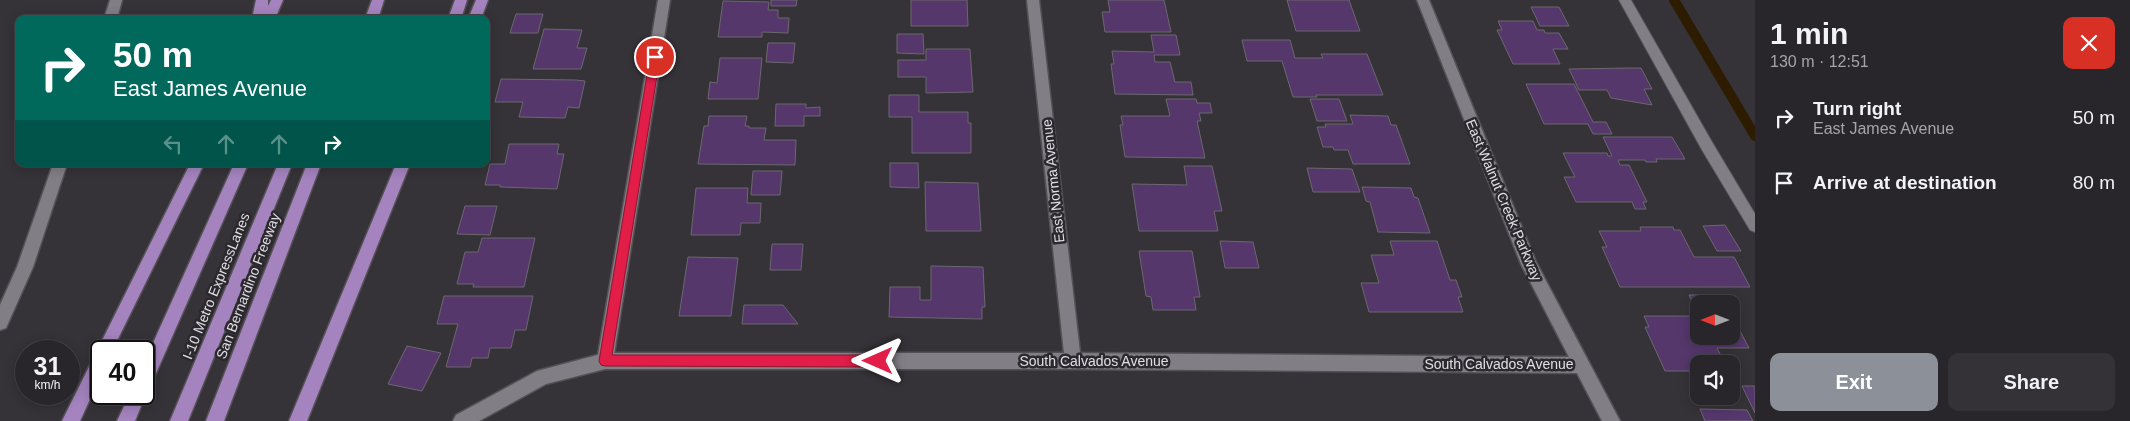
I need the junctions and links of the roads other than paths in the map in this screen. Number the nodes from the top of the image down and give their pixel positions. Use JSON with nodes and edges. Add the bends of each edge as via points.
{"nodes":[{"id":1,"x":116,"y":0,"type":"edge"},
{"id":2,"x":262,"y":0,"type":"edge"},
{"id":3,"x":277,"y":0,"type":"edge"},
{"id":4,"x":378,"y":0,"type":"edge"},
{"id":5,"x":461,"y":0,"type":"edge"},
{"id":6,"x":482,"y":0,"type":"edge"},
{"id":7,"x":664,"y":0,"type":"edge"},
{"id":8,"x":1033,"y":0,"type":"edge"},
{"id":9,"x":1423,"y":0,"type":"edge"},
{"id":10,"x":1625,"y":0,"type":"edge"},
{"id":11,"x":111,"y":15,"type":"edge"},
{"id":12,"x":260,"y":15,"type":"edge"},
{"id":13,"x":270,"y":15,"type":"edge"},
{"id":14,"x":372,"y":15,"type":"edge"},
{"id":15,"x":455,"y":15,"type":"edge"},
{"id":16,"x":476,"y":15,"type":"edge"},
{"id":17,"x":59,"y":167,"type":"edge"},
{"id":18,"x":196,"y":167,"type":"edge"},
{"id":19,"x":240,"y":167,"type":"edge"},
{"id":20,"x":284,"y":167,"type":"edge"},
{"id":21,"x":313,"y":167,"type":"edge"},
{"id":22,"x":402,"y":167,"type":"edge"},
{"id":23,"x":1755,"y":226,"type":"edge"},
{"id":24,"x":0,"y":323,"type":"edge"},
{"id":25,"x":109,"y":340,"type":"edge"},
{"id":26,"x":155,"y":356,"type":"edge"},
{"id":27,"x":605,"y":361,"type":"junction"},
{"id":28,"x":1072,"y":361,"type":"junction"},
{"id":29,"x":1582,"y":365,"type":"junction"},
{"id":30,"x":90,"y":381,"type":"edge"},
{"id":31,"x":133,"y":405,"type":"edge"},
{"id":32,"x":71,"y":421,"type":"edge"},
{"id":33,"x":126,"y":421,"type":"edge"},
{"id":34,"x":179,"y":421,"type":"edge"},
{"id":35,"x":214,"y":421,"type":"edge"},
{"id":36,"x":298,"y":421,"type":"edge"},
{"id":37,"x":462,"y":421,"type":"edge"},
{"id":38,"x":1611,"y":421,"type":"edge"}],
"edges":[{"from":1,"to":11,"type":"street"},
{"from":2,"to":12,"type":"highway"},
{"from":3,"to":13,"type":"highway"},
{"from":4,"to":14,"type":"highway"},
{"from":5,"to":15,"type":"highway"},
{"from":6,"to":16,"type":"highway"},
{"from":7,"to":27,"type":"street"},
{"from":8,"to":28,"type":"street","name":"East Norma Avenue"},
{"from":9,"to":29,"type":"street","name":"East Walnut Creek Parkway","via":[[1529,264]]},
{"from":10,"to":23,"type":"lane"},
{"from":17,"to":24,"type":"street","via":[[25,267]]},
{"from":18,"to":25,"type":"highway"},
{"from":19,"to":26,"type":"highway","name":"I-10 Metro ExpressLanes"},
{"from":20,"to":34,"type":"highway","name":"I-10 Metro ExpressLanes"},
{"from":21,"to":35,"type":"highway","name":"San Bernardino Freeway"},
{"from":22,"to":36,"type":"highway"},
{"from":27,"to":28,"type":"street","name":"South Calvados Avenue"},
{"from":27,"to":37,"type":"street","name":"South Calvados Avenue","via":[[543,377]]},
{"from":28,"to":29,"type":"street","name":"South Calvados Avenue"},
{"from":29,"to":38,"type":"street","name":"East Walnut Creek Parkway"},
{"from":30,"to":32,"type":"highway"},
{"from":31,"to":33,"type":"highway"}]}
